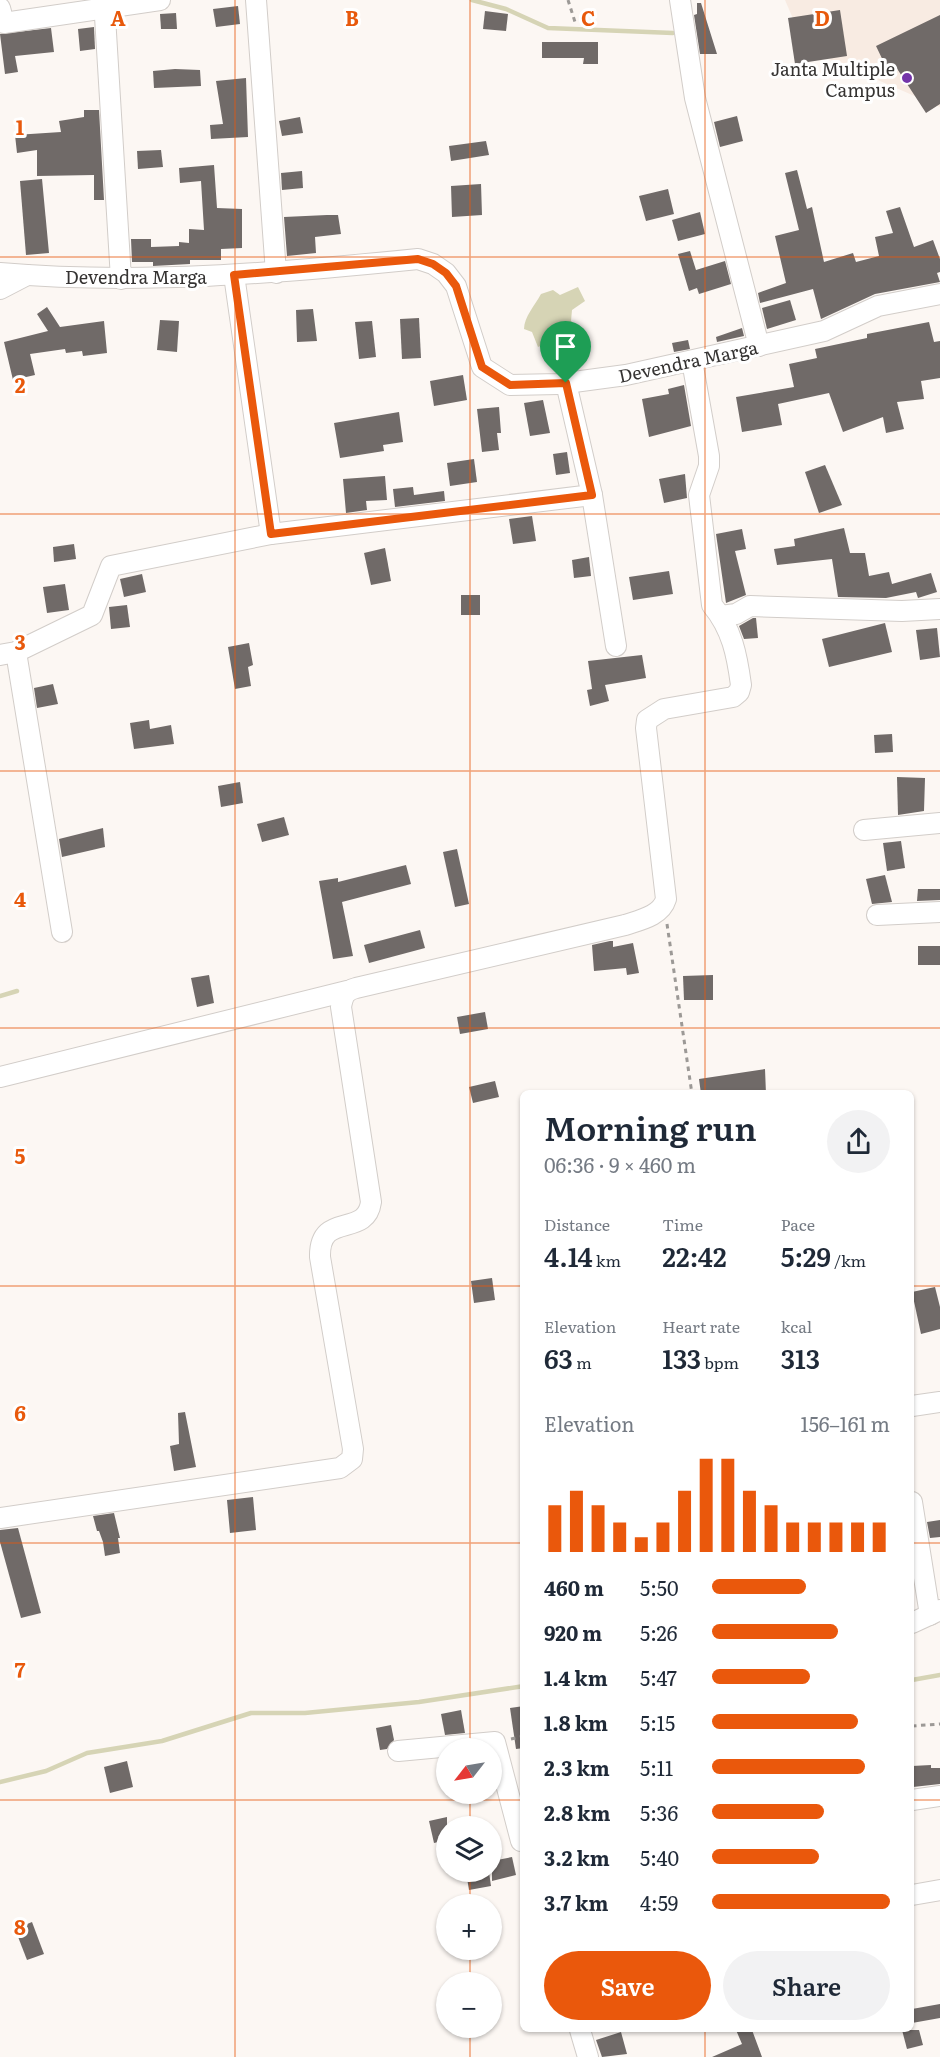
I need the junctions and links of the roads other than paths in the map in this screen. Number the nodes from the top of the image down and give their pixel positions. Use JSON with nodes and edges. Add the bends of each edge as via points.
{"nodes":[{"id":1,"x":160,"y":0,"type":"edge"},
{"id":2,"x":256,"y":0,"type":"edge"},
{"id":3,"x":680,"y":0,"type":"edge"},
{"id":4,"x":104,"y":5,"type":"edge"},
{"id":5,"x":0,"y":8,"type":"edge"},
{"id":6,"x":0,"y":273,"type":"edge"},
{"id":7,"x":276,"y":273,"type":"junction"},
{"id":8,"x":27,"y":275,"type":"junction"},
{"id":9,"x":234,"y":275,"type":"junction"},
{"id":10,"x":121,"y":279,"type":"junction"},
{"id":11,"x":0,"y":289,"type":"edge"},
{"id":12,"x":940,"y":294,"type":"edge"},
{"id":13,"x":759,"y":346,"type":"junction"},
{"id":14,"x":692,"y":361,"type":"junction"},
{"id":15,"x":566,"y":383,"type":"junction"},
{"id":16,"x":592,"y":495,"type":"junction"},
{"id":17,"x":271,"y":534,"type":"junction"},
{"id":18,"x":940,"y":609,"type":"edge"},
{"id":19,"x":721,"y":616,"type":"junction"},
{"id":20,"x":616,"y":646,"type":"dead end"},
{"id":21,"x":8,"y":653,"type":"edge"},
{"id":22,"x":940,"y":823,"type":"edge"},
{"id":23,"x":864,"y":830,"type":"dead end"},
{"id":24,"x":940,"y":912,"type":"edge"},
{"id":25,"x":877,"y":915,"type":"dead end"},
{"id":26,"x":62,"y":932,"type":"dead end"},
{"id":27,"x":348,"y":991,"type":"junction"},
{"id":28,"x":0,"y":1077,"type":"edge"},
{"id":29,"x":940,"y":1402,"type":"edge"},
{"id":30,"x":914,"y":1406,"type":"edge"},
{"id":31,"x":0,"y":1518,"type":"edge"},
{"id":32,"x":915,"y":1546,"type":"edge"},
{"id":33,"x":927,"y":1616,"type":"edge"},
{"id":34,"x":398,"y":1751,"type":"dead end"},
{"id":35,"x":940,"y":1796,"type":"edge"},
{"id":36,"x":914,"y":1800,"type":"edge"},
{"id":37,"x":520,"y":1832,"type":"edge"},
{"id":38,"x":940,"y":1890,"type":"edge"},
{"id":39,"x":914,"y":1895,"type":"edge"},
{"id":40,"x":581,"y":2032,"type":"edge"},
{"id":41,"x":588,"y":2057,"type":"edge"}],
"edges":[{"from":1,"to":4,"type":"street"},
{"from":2,"to":7,"type":"street"},
{"from":3,"to":13,"type":"street","via":[[695,98]]},
{"from":4,"to":5,"type":"street","via":[[4,23]]},
{"from":4,"to":10,"type":"street"},
{"from":6,"to":8,"type":"street","name":"Devendra Marga"},
{"from":7,"to":9,"type":"street","name":"Devendra Marga"},
{"from":7,"to":15,"type":"street","name":"Devendra Marga","via":[[418,259],[433,264],[456,286],[482,367],[510,385]]},
{"from":8,"to":10,"type":"street","name":"Devendra Marga"},
{"from":8,"to":11,"type":"street"},
{"from":9,"to":10,"type":"street","name":"Devendra Marga"},
{"from":9,"to":17,"type":"street"},
{"from":12,"to":13,"type":"street","name":"Devendra Marga","via":[[878,306],[824,331]]},
{"from":13,"to":14,"type":"street","name":"Devendra Marga"},
{"from":14,"to":15,"type":"street","name":"Devendra Marga"},
{"from":14,"to":19,"type":"street","via":[[709,456],[699,495],[712,605]]},
{"from":15,"to":16,"type":"street"},
{"from":16,"to":17,"type":"street"},
{"from":16,"to":20,"type":"street"},
{"from":17,"to":21,"type":"street","via":[[111,566],[92,615]]},
{"from":18,"to":19,"type":"street","via":[[750,606]]},
{"from":19,"to":27,"type":"street","via":[[737,654],[739,692],[723,699],[664,709],[647,720],[664,905],[650,916],[625,925]]},
{"from":21,"to":26,"type":"street"},
{"from":22,"to":23,"type":"street"},
{"from":24,"to":25,"type":"street"},
{"from":27,"to":28,"type":"street"},
{"from":27,"to":31,"type":"street","via":[[341,1007],[371,1202],[366,1216],[333,1228],[320,1244],[352,1459],[340,1468]]},
{"from":29,"to":30,"type":"street"},
{"from":32,"to":33,"type":"street"},
{"from":34,"to":37,"type":"street","via":[[495,1742]]},
{"from":35,"to":36,"type":"street"},
{"from":38,"to":39,"type":"street"},
{"from":40,"to":41,"type":"street"}]}
